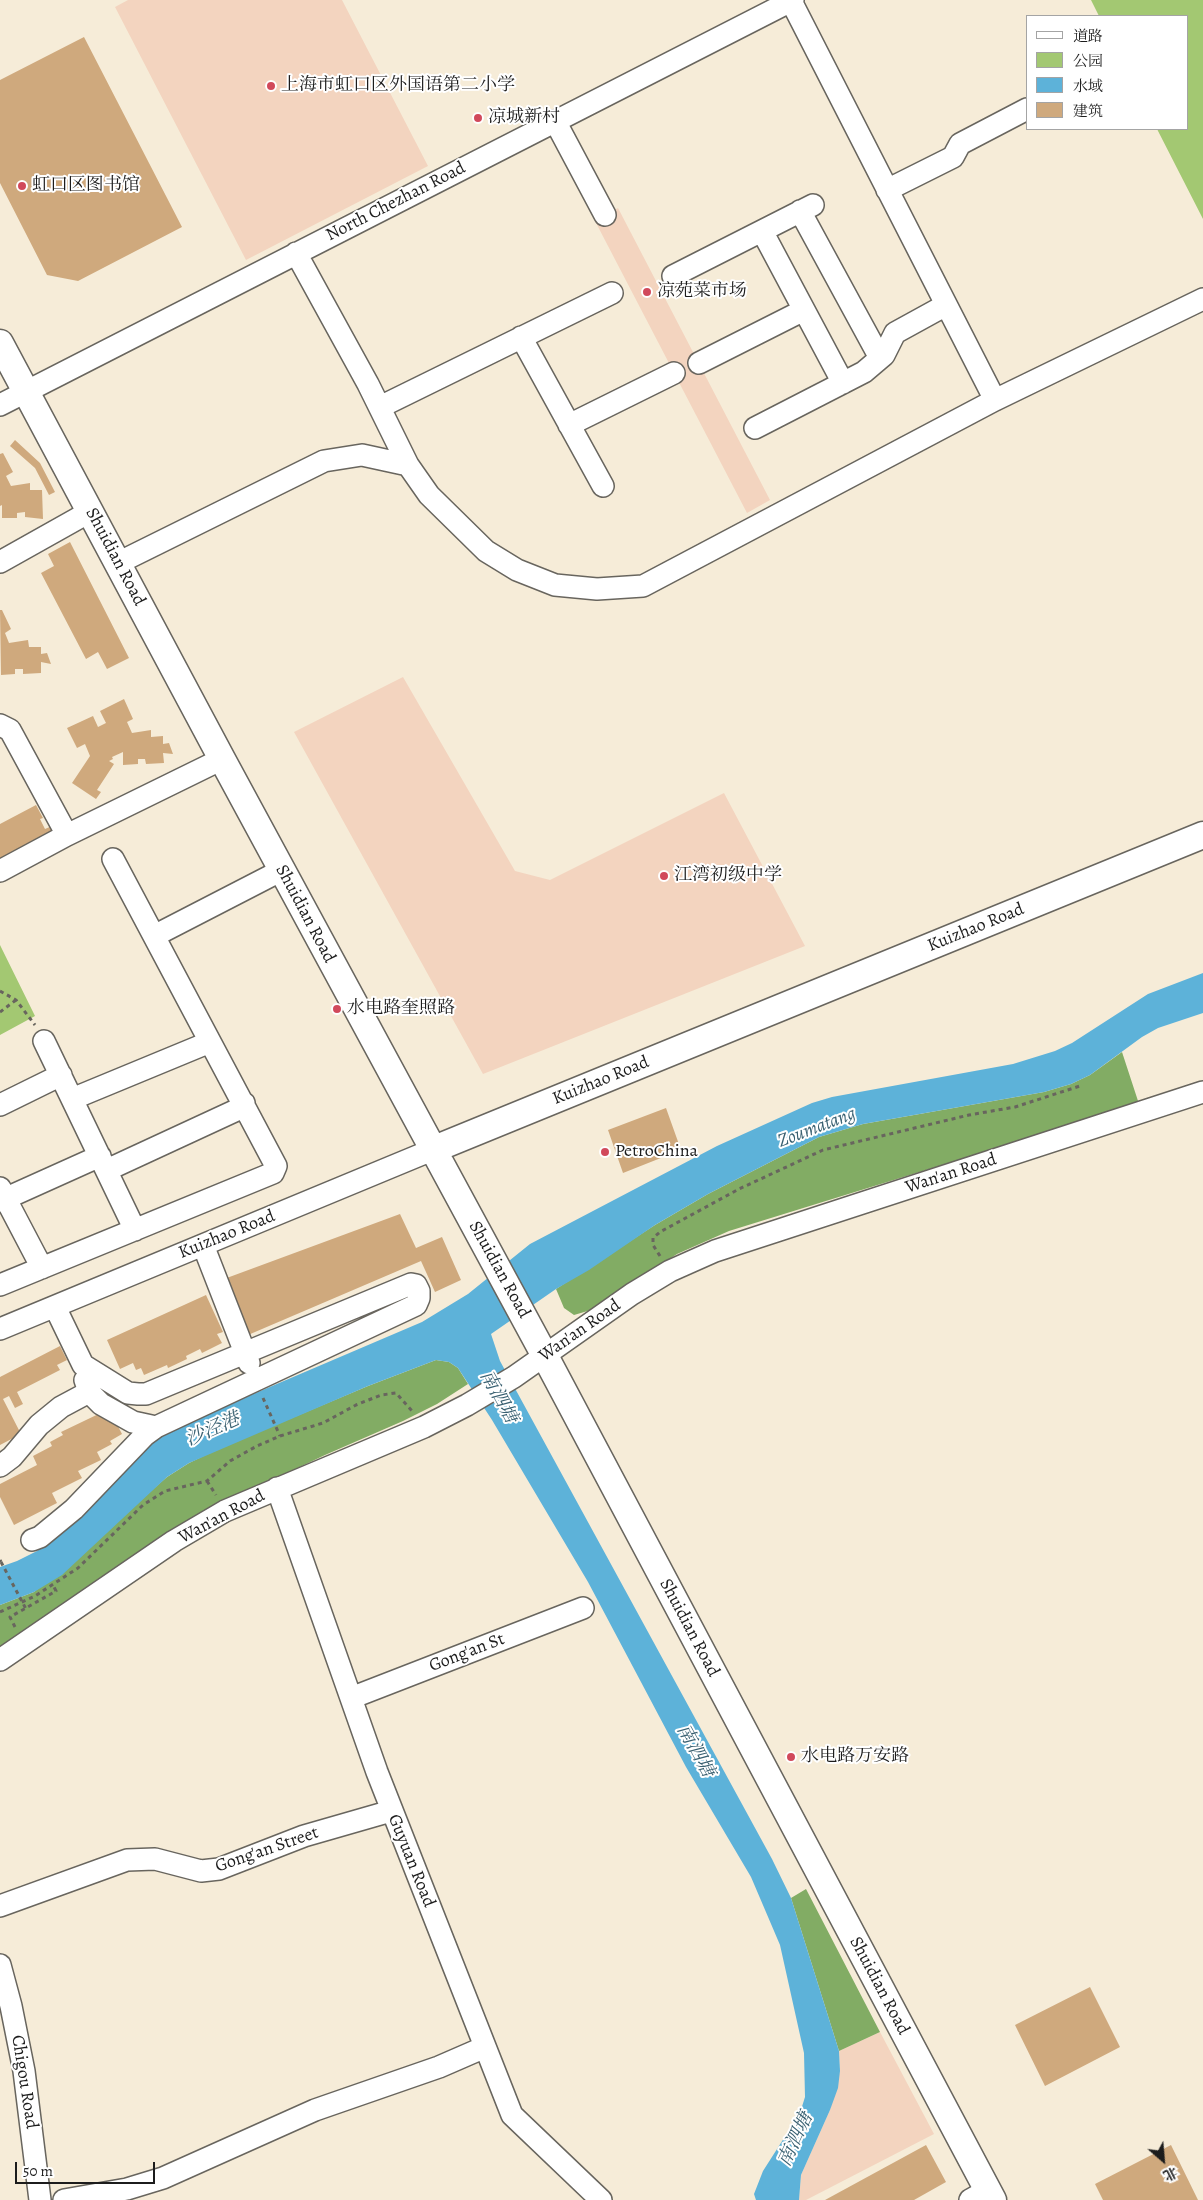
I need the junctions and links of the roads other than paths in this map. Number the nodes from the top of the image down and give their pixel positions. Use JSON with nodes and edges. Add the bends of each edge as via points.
{"nodes":[{"id":1,"x":792,"y":0,"type":"edge"},
{"id":2,"x":1026,"y":110,"type":"edge"},
{"id":3,"x":555,"y":121,"type":"junction"},
{"id":4,"x":887,"y":190,"type":"junction"},
{"id":5,"x":605,"y":215,"type":"dead end"},
{"id":6,"x":762,"y":231,"type":"junction"},
{"id":7,"x":296,"y":254,"type":"junction"},
{"id":8,"x":673,"y":276,"type":"dead end"},
{"id":9,"x":612,"y":293,"type":"dead end"},
{"id":10,"x":1203,"y":299,"type":"edge"},
{"id":11,"x":946,"y":305,"type":"junction"},
{"id":12,"x":804,"y":310,"type":"junction"},
{"id":13,"x":521,"y":338,"type":"junction"},
{"id":14,"x":0,"y":343,"type":"edge"},
{"id":15,"x":880,"y":358,"type":"junction"},
{"id":16,"x":699,"y":363,"type":"dead end"},
{"id":17,"x":674,"y":373,"type":"dead end"},
{"id":18,"x":843,"y":383,"type":"junction"},
{"id":19,"x":26,"y":391,"type":"junction"},
{"id":20,"x":995,"y":400,"type":"junction"},
{"id":21,"x":0,"y":405,"type":"edge"},
{"id":22,"x":380,"y":407,"type":"junction"},
{"id":23,"x":570,"y":425,"type":"junction"},
{"id":24,"x":754,"y":428,"type":"dead end"},
{"id":25,"x":408,"y":465,"type":"junction"},
{"id":26,"x":603,"y":486,"type":"dead end"},
{"id":27,"x":91,"y":512,"type":"junction"},
{"id":28,"x":0,"y":562,"type":"edge"},
{"id":29,"x":118,"y":563,"type":"junction"},
{"id":30,"x":0,"y":726,"type":"edge"},
{"id":31,"x":222,"y":759,"type":"junction"},
{"id":32,"x":68,"y":835,"type":"junction"},
{"id":33,"x":1203,"y":835,"type":"edge"},
{"id":34,"x":113,"y":859,"type":"dead end"},
{"id":35,"x":282,"y":870,"type":"junction"},
{"id":36,"x":0,"y":871,"type":"edge"},
{"id":37,"x":150,"y":929,"type":"junction"},
{"id":38,"x":44,"y":1041,"type":"road end"},
{"id":39,"x":210,"y":1042,"type":"junction"},
{"id":40,"x":61,"y":1076,"type":"junction"},
{"id":41,"x":1203,"y":1092,"type":"edge"},
{"id":42,"x":72,"y":1099,"type":"junction"},
{"id":43,"x":244,"y":1104,"type":"junction"},
{"id":44,"x":0,"y":1105,"type":"edge"},
{"id":45,"x":432,"y":1150,"type":"junction"},
{"id":46,"x":104,"y":1163,"type":"junction"},
{"id":47,"x":2,"y":1196,"type":"edge"},
{"id":48,"x":135,"y":1230,"type":"junction"},
{"id":49,"x":203,"y":1245,"type":"junction"},
{"id":50,"x":42,"y":1268,"type":"junction"},
{"id":51,"x":0,"y":1285,"type":"edge"},
{"id":52,"x":55,"y":1307,"type":"junction"},
{"id":53,"x":349,"y":1310,"type":"junction"},
{"id":54,"x":0,"y":1329,"type":"edge"},
{"id":55,"x":360,"y":1331,"type":"junction"},
{"id":56,"x":244,"y":1352,"type":"junction"},
{"id":57,"x":545,"y":1356,"type":"junction"},
{"id":58,"x":83,"y":1365,"type":"junction"},
{"id":59,"x":257,"y":1385,"type":"junction"},
{"id":60,"x":89,"y":1392,"type":"junction"},
{"id":61,"x":156,"y":1427,"type":"junction"},
{"id":62,"x":0,"y":1466,"type":"edge"},
{"id":63,"x":277,"y":1488,"type":"junction"},
{"id":64,"x":32,"y":1540,"type":"dead end"},
{"id":65,"x":582,"y":1608,"type":"dead end"},
{"id":66,"x":0,"y":1660,"type":"edge"},
{"id":67,"x":351,"y":1698,"type":"junction"},
{"id":68,"x":391,"y":1811,"type":"junction"},
{"id":69,"x":0,"y":1906,"type":"edge"},
{"id":70,"x":0,"y":1965,"type":"edge"},
{"id":71,"x":486,"y":2047,"type":"junction"},
{"id":72,"x":984,"y":2197,"type":"edge"},
{"id":73,"x":33,"y":2198,"type":"edge"},
{"id":74,"x":64,"y":2200,"type":"edge"},
{"id":75,"x":601,"y":2200,"type":"edge"}],
"edges":[{"from":1,"to":3,"type":"street","name":"North Chezhan Road"},
{"from":1,"to":4,"type":"street"},
{"from":2,"to":4,"type":"street","via":[[960,144],[953,157]]},
{"from":3,"to":5,"type":"street"},
{"from":3,"to":7,"type":"street","name":"North Chezhan Road"},
{"from":4,"to":11,"type":"street"},
{"from":6,"to":8,"type":"street"},
{"from":6,"to":12,"type":"street"},
{"from":6,"to":15,"type":"street","via":[[806,208]]},
{"from":7,"to":19,"type":"street","name":"North Chezhan Road"},
{"from":7,"to":22,"type":"street"},
{"from":9,"to":13,"type":"street"},
{"from":10,"to":20,"type":"street"},
{"from":11,"to":15,"type":"street","via":[[895,333]]},
{"from":11,"to":20,"type":"street"},
{"from":12,"to":16,"type":"street"},
{"from":12,"to":18,"type":"street"},
{"from":13,"to":22,"type":"street"},
{"from":13,"to":23,"type":"street"},
{"from":14,"to":19,"type":"main road","name":"Shuidian Road"},
{"from":15,"to":18,"type":"street","via":[[864,372]]},
{"from":17,"to":23,"type":"street"},
{"from":18,"to":24,"type":"street"},
{"from":19,"to":21,"type":"street","name":"North Chezhan Road"},
{"from":19,"to":27,"type":"main road","name":"Shuidian Road"},
{"from":20,"to":25,"type":"street","via":[[763,514],[643,586],[597,589],[554,585],[517,570],[486,551],[429,495]]},
{"from":22,"to":25,"type":"street"},
{"from":23,"to":26,"type":"street"},
{"from":25,"to":29,"type":"street","via":[[362,455],[324,460]]},
{"from":27,"to":28,"type":"street"},
{"from":27,"to":29,"type":"main road","name":"Shuidian Road"},
{"from":29,"to":31,"type":"main road","name":"Shuidian Road"},
{"from":30,"to":32,"type":"street","via":[[10,730]]},
{"from":31,"to":32,"type":"street"},
{"from":31,"to":35,"type":"main road","name":"Shuidian Road"},
{"from":32,"to":36,"type":"street"},
{"from":33,"to":45,"type":"main road","name":"Kuizhao Road"},
{"from":34,"to":37,"type":"street"},
{"from":35,"to":37,"type":"street","via":[[246,889],[224,884]]},
{"from":35,"to":45,"type":"main road","name":"Shuidian Road"},
{"from":37,"to":39,"type":"street"},
{"from":38,"to":40,"type":"street"},
{"from":39,"to":42,"type":"street"},
{"from":39,"to":43,"type":"street"},
{"from":40,"to":42,"type":"street"},
{"from":40,"to":44,"type":"street"},
{"from":41,"to":57,"type":"street","name":"Wan'an Road","via":[[715,1251],[670,1271],[632,1294]]},
{"from":42,"to":46,"type":"street"},
{"from":43,"to":46,"type":"street"},
{"from":43,"to":48,"type":"street","via":[[276,1166],[273,1173]]},
{"from":45,"to":49,"type":"street","name":"Kuizhao Road"},
{"from":45,"to":57,"type":"main road","name":"Shuidian Road"},
{"from":46,"to":47,"type":"street"},
{"from":46,"to":48,"type":"street"},
{"from":47,"to":50,"type":"street"},
{"from":48,"to":50,"type":"street"},
{"from":49,"to":52,"type":"street","name":"Kuizhao Road"},
{"from":49,"to":56,"type":"street"},
{"from":50,"to":51,"type":"street"},
{"from":52,"to":54,"type":"street","name":"Kuizhao Road"},
{"from":52,"to":58,"type":"street"},
{"from":53,"to":55,"type":"street"},
{"from":53,"to":55,"type":"street","via":[[411,1284],[416,1285],[419,1298],[416,1305]]},
{"from":53,"to":56,"type":"street"},
{"from":55,"to":59,"type":"street"},
{"from":56,"to":58,"type":"street","via":[[146,1394],[128,1393]]},
{"from":56,"to":59,"type":"street"},
{"from":57,"to":63,"type":"street","name":"Wan'an Road","via":[[514,1378],[424,1427]]},
{"from":57,"to":72,"type":"main road","name":"Shuidian Road"},
{"from":58,"to":60,"type":"street"},
{"from":59,"to":61,"type":"street"},
{"from":60,"to":61,"type":"street","via":[[101,1404],[133,1422]]},
{"from":60,"to":62,"type":"street","via":[[61,1407]]},
{"from":61,"to":64,"type":"street","via":[[74,1509]]},
{"from":63,"to":66,"type":"street","name":"Wan'an Road","via":[[225,1511],[174,1541]]},
{"from":63,"to":67,"type":"street","name":"Guyuan Road"},
{"from":65,"to":67,"type":"street","name":"Gong'an St"},
{"from":67,"to":68,"type":"street","name":"Guyuan Road"},
{"from":68,"to":69,"type":"street","name":"Gong'an Street","via":[[304,1836],[219,1869],[201,1871],[154,1859],[127,1860]]},
{"from":68,"to":71,"type":"street","name":"Guyuan Road"},
{"from":70,"to":73,"type":"street","name":"Chigou Road","via":[[24,2071]]},
{"from":71,"to":74,"type":"street","via":[[439,2067],[314,2110],[163,2178],[127,2189]]},
{"from":71,"to":75,"type":"street","name":"Guyuan Road","via":[[512,2115]]}]}
